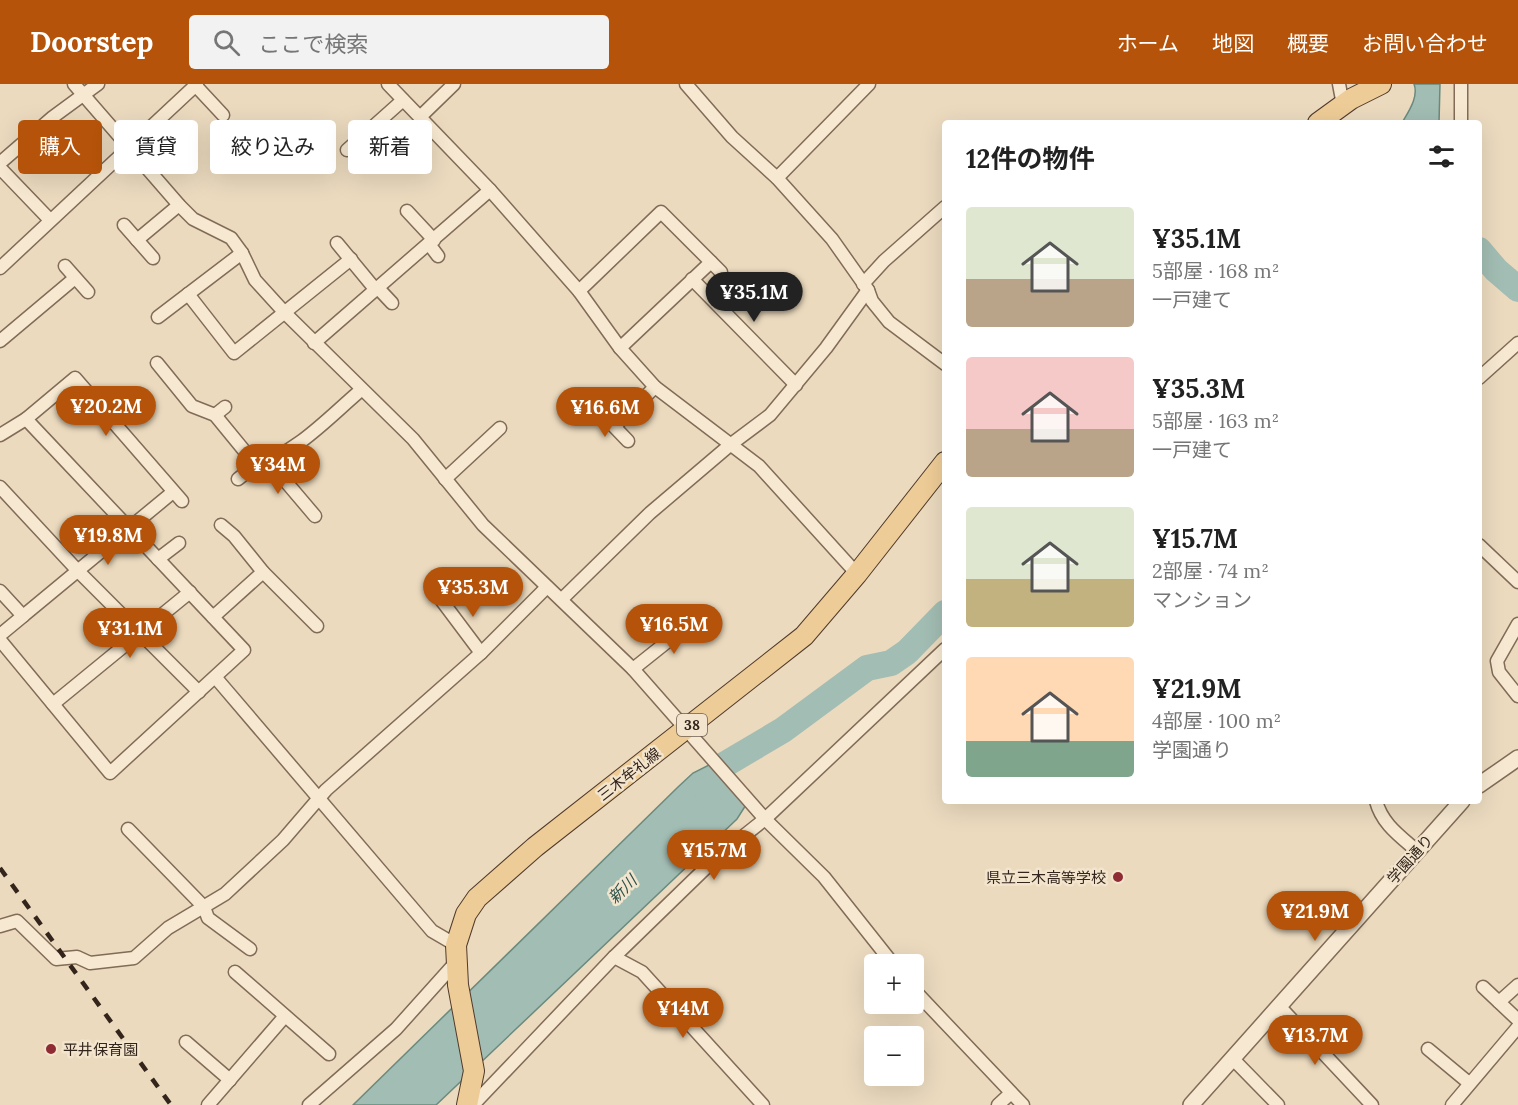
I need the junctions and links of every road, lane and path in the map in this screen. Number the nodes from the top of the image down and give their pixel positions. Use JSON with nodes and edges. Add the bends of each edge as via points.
{"nodes":[{"id":1,"x":74,"y":84,"type":"edge"},
{"id":2,"x":98,"y":84,"type":"edge"},
{"id":3,"x":388,"y":84,"type":"edge"},
{"id":4,"x":453,"y":84,"type":"edge"},
{"id":5,"x":686,"y":84,"type":"edge"},
{"id":6,"x":868,"y":84,"type":"edge"},
{"id":7,"x":1381,"y":84,"type":"edge"},
{"id":8,"x":1461,"y":84,"type":"edge"},
{"id":9,"x":196,"y":85,"type":"edge"},
{"id":10,"x":83,"y":96,"type":"junction"},
{"id":11,"x":1344,"y":96,"type":"edge"},
{"id":12,"x":403,"y":100,"type":"junction"},
{"id":13,"x":223,"y":115,"type":"dead end"},
{"id":14,"x":420,"y":117,"type":"junction"},
{"id":15,"x":158,"y":120,"type":"edge"},
{"id":16,"x":1321,"y":120,"type":"edge"},
{"id":17,"x":1461,"y":120,"type":"edge"},
{"id":18,"x":114,"y":131,"type":"edge"},
{"id":19,"x":347,"y":150,"type":"dead end"},
{"id":20,"x":114,"y":160,"type":"edge"},
{"id":21,"x":0,"y":165,"type":"edge"},
{"id":22,"x":151,"y":174,"type":"edge"},
{"id":23,"x":777,"y":178,"type":"junction"},
{"id":24,"x":490,"y":190,"type":"junction"},
{"id":25,"x":178,"y":206,"type":"junction"},
{"id":26,"x":942,"y":210,"type":"edge"},
{"id":27,"x":407,"y":211,"type":"dead end"},
{"id":28,"x":49,"y":219,"type":"junction"},
{"id":29,"x":123,"y":225,"type":"dead end"},
{"id":30,"x":137,"y":240,"type":"junction"},
{"id":31,"x":431,"y":242,"type":"junction"},
{"id":32,"x":337,"y":243,"type":"dead end"},
{"id":33,"x":242,"y":253,"type":"junction"},
{"id":34,"x":438,"y":256,"type":"dead end"},
{"id":35,"x":153,"y":258,"type":"dead end"},
{"id":36,"x":351,"y":260,"type":"junction"},
{"id":37,"x":711,"y":262,"type":"junction"},
{"id":38,"x":65,"y":266,"type":"dead end"},
{"id":39,"x":0,"y":267,"type":"edge"},
{"id":40,"x":721,"y":272,"type":"dead end"},
{"id":41,"x":75,"y":278,"type":"junction"},
{"id":42,"x":693,"y":279,"type":"junction"},
{"id":43,"x":865,"y":287,"type":"junction"},
{"id":44,"x":376,"y":288,"type":"junction"},
{"id":45,"x":579,"y":291,"type":"junction"},
{"id":46,"x":88,"y":292,"type":"dead end"},
{"id":47,"x":188,"y":294,"type":"junction"},
{"id":48,"x":392,"y":303,"type":"dead end"},
{"id":49,"x":285,"y":313,"type":"junction"},
{"id":50,"x":158,"y":317,"type":"dead end"},
{"id":51,"x":0,"y":341,"type":"edge"},
{"id":52,"x":314,"y":343,"type":"junction"},
{"id":53,"x":1518,"y":343,"type":"edge"},
{"id":54,"x":620,"y":348,"type":"junction"},
{"id":55,"x":942,"y":362,"type":"edge"},
{"id":56,"x":157,"y":363,"type":"dead end"},
{"id":57,"x":1482,"y":375,"type":"edge"},
{"id":58,"x":796,"y":385,"type":"junction"},
{"id":59,"x":655,"y":387,"type":"junction"},
{"id":60,"x":361,"y":390,"type":"junction"},
{"id":61,"x":603,"y":415,"type":"dead end"},
{"id":62,"x":26,"y":419,"type":"junction"},
{"id":63,"x":615,"y":426,"type":"junction"},
{"id":64,"x":500,"y":428,"type":"dead end"},
{"id":65,"x":0,"y":435,"type":"edge"},
{"id":66,"x":628,"y":441,"type":"dead end"},
{"id":67,"x":730,"y":445,"type":"junction"},
{"id":68,"x":274,"y":459,"type":"junction"},
{"id":69,"x":256,"y":465,"type":"junction"},
{"id":70,"x":942,"y":466,"type":"edge"},
{"id":71,"x":238,"y":479,"type":"dead end"},
{"id":72,"x":445,"y":479,"type":"junction"},
{"id":73,"x":0,"y":487,"type":"edge"},
{"id":74,"x":315,"y":516,"type":"dead end"},
{"id":75,"x":221,"y":525,"type":"dead end"},
{"id":76,"x":130,"y":528,"type":"junction"},
{"id":77,"x":179,"y":543,"type":"dead end"},
{"id":78,"x":1482,"y":548,"type":"edge"},
{"id":79,"x":158,"y":559,"type":"junction"},
{"id":80,"x":78,"y":571,"type":"junction"},
{"id":81,"x":263,"y":572,"type":"junction"},
{"id":82,"x":857,"y":574,"type":"junction"},
{"id":83,"x":1518,"y":582,"type":"edge"},
{"id":84,"x":547,"y":587,"type":"junction"},
{"id":85,"x":0,"y":591,"type":"edge"},
{"id":86,"x":190,"y":592,"type":"junction"},
{"id":87,"x":562,"y":599,"type":"junction"},
{"id":88,"x":442,"y":601,"type":"dead end"},
{"id":89,"x":22,"y":616,"type":"junction"},
{"id":90,"x":213,"y":617,"type":"junction"},
{"id":91,"x":697,"y":618,"type":"dead end"},
{"id":92,"x":1518,"y":624,"type":"edge"},
{"id":93,"x":317,"y":626,"type":"dead end"},
{"id":94,"x":139,"y":632,"type":"junction"},
{"id":95,"x":0,"y":635,"type":"edge"},
{"id":96,"x":0,"y":640,"type":"edge"},
{"id":97,"x":481,"y":653,"type":"junction"},
{"id":98,"x":942,"y":653,"type":"edge"},
{"id":99,"x":633,"y":669,"type":"junction"},
{"id":100,"x":216,"y":678,"type":"junction"},
{"id":101,"x":199,"y":692,"type":"junction"},
{"id":102,"x":1518,"y":696,"type":"edge"},
{"id":103,"x":53,"y":704,"type":"junction"},
{"id":104,"x":687,"y":729,"type":"junction"},
{"id":105,"x":1518,"y":758,"type":"edge"},
{"id":106,"x":1482,"y":783,"type":"edge"},
{"id":107,"x":319,"y":800,"type":"junction"},
{"id":108,"x":1377,"y":804,"type":"edge"},
{"id":109,"x":1459,"y":804,"type":"edge"},
{"id":110,"x":765,"y":819,"type":"junction"},
{"id":111,"x":128,"y":829,"type":"dead end"},
{"id":112,"x":1417,"y":851,"type":"junction"},
{"id":113,"x":204,"y":907,"type":"junction"},
{"id":114,"x":0,"y":926,"type":"edge"},
{"id":115,"x":250,"y":949,"type":"dead end"},
{"id":116,"x":456,"y":953,"type":"junction"},
{"id":117,"x":885,"y":954,"type":"edge"},
{"id":118,"x":614,"y":957,"type":"junction"},
{"id":119,"x":235,"y":972,"type":"dead end"},
{"id":120,"x":1518,"y":985,"type":"edge"},
{"id":121,"x":1483,"y":987,"type":"dead end"},
{"id":122,"x":924,"y":1001,"type":"edge"},
{"id":123,"x":1499,"y":1002,"type":"junction"},
{"id":124,"x":1280,"y":1007,"type":"junction"},
{"id":125,"x":285,"y":1016,"type":"junction"},
{"id":126,"x":1518,"y":1020,"type":"edge"},
{"id":127,"x":1518,"y":1027,"type":"edge"},
{"id":128,"x":186,"y":1042,"type":"dead end"},
{"id":129,"x":1428,"y":1049,"type":"dead end"},
{"id":130,"x":329,"y":1054,"type":"dead end"},
{"id":131,"x":1233,"y":1059,"type":"junction"},
{"id":132,"x":230,"y":1080,"type":"junction"},
{"id":133,"x":1469,"y":1083,"type":"junction"},
{"id":134,"x":1011,"y":1093,"type":"junction"},
{"id":135,"x":208,"y":1105,"type":"edge"},
{"id":136,"x":309,"y":1105,"type":"edge"},
{"id":137,"x":467,"y":1105,"type":"edge"},
{"id":138,"x":473,"y":1105,"type":"edge"},
{"id":139,"x":763,"y":1105,"type":"edge"},
{"id":140,"x":998,"y":1105,"type":"edge"},
{"id":141,"x":1023,"y":1105,"type":"edge"},
{"id":142,"x":1191,"y":1105,"type":"edge"},
{"id":143,"x":1278,"y":1105,"type":"edge"},
{"id":144,"x":1372,"y":1105,"type":"edge"},
{"id":145,"x":1452,"y":1105,"type":"edge"}],
"edges":[{"from":1,"to":10,"type":"street"},
{"from":2,"to":10,"type":"street"},
{"from":3,"to":12,"type":"street"},
{"from":4,"to":14,"type":"street"},
{"from":5,"to":23,"type":"street","via":[[732,137]]},
{"from":6,"to":23,"type":"street"},
{"from":7,"to":11,"type":"main road"},
{"from":8,"to":17,"type":"street"},
{"from":9,"to":13,"type":"street"},
{"from":9,"to":15,"type":"street"},
{"from":10,"to":18,"type":"street"},
{"from":10,"to":21,"type":"street","via":[[53,117]]},
{"from":11,"to":16,"type":"main road"},
{"from":12,"to":14,"type":"street"},
{"from":12,"to":19,"type":"street"},
{"from":14,"to":24,"type":"street"},
{"from":20,"to":28,"type":"street"},
{"from":21,"to":28,"type":"street"},
{"from":22,"to":25,"type":"street"},
{"from":23,"to":43,"type":"street","via":[[832,239]]},
{"from":24,"to":31,"type":"street"},
{"from":24,"to":45,"type":"street"},
{"from":25,"to":30,"type":"street"},
{"from":25,"to":33,"type":"street","via":[[193,219],[231,238]]},
{"from":26,"to":43,"type":"street","via":[[884,261]]},
{"from":27,"to":31,"type":"street"},
{"from":28,"to":39,"type":"street"},
{"from":29,"to":30,"type":"street"},
{"from":30,"to":35,"type":"street"},
{"from":31,"to":34,"type":"street"},
{"from":31,"to":44,"type":"street"},
{"from":32,"to":36,"type":"street"},
{"from":33,"to":47,"type":"street"},
{"from":33,"to":49,"type":"street","via":[[255,280]]},
{"from":36,"to":44,"type":"street"},
{"from":36,"to":49,"type":"street"},
{"from":37,"to":40,"type":"street"},
{"from":37,"to":42,"type":"street"},
{"from":37,"to":45,"type":"street","via":[[661,212]]},
{"from":38,"to":41,"type":"street"},
{"from":41,"to":46,"type":"street"},
{"from":41,"to":51,"type":"street"},
{"from":42,"to":54,"type":"street"},
{"from":42,"to":58,"type":"street"},
{"from":43,"to":55,"type":"street","via":[[889,322]]},
{"from":43,"to":58,"type":"street"},
{"from":44,"to":48,"type":"street"},
{"from":44,"to":52,"type":"street"},
{"from":45,"to":54,"type":"street"},
{"from":47,"to":49,"type":"street","via":[[234,353]]},
{"from":47,"to":50,"type":"street"},
{"from":49,"to":52,"type":"street"},
{"from":52,"to":60,"type":"street"},
{"from":53,"to":57,"type":"street"},
{"from":54,"to":59,"type":"street"},
{"from":56,"to":69,"type":"street","via":[[192,406],[220,411]]},
{"from":58,"to":67,"type":"street","via":[[770,416]]},
{"from":59,"to":63,"type":"street"},
{"from":59,"to":67,"type":"street"},
{"from":60,"to":68,"type":"street","via":[[292,449]]},
{"from":60,"to":72,"type":"street","via":[[413,439]]},
{"from":61,"to":63,"type":"street"},
{"from":62,"to":65,"type":"street"},
{"from":62,"to":76,"type":"street"},
{"from":62,"to":76,"type":"street","via":[[75,378],[177,497]]},
{"from":63,"to":66,"type":"street"},
{"from":64,"to":72,"type":"street"},
{"from":67,"to":82,"type":"street","via":[[759,466]]},
{"from":67,"to":87,"type":"street","via":[[650,513]]},
{"from":68,"to":69,"type":"street"},
{"from":68,"to":74,"type":"street","via":[[276,470]]},
{"from":69,"to":71,"type":"street"},
{"from":70,"to":82,"type":"main road","name":"三木牟礼線","number":"38"},
{"from":72,"to":84,"type":"street","via":[[483,525]]},
{"from":73,"to":80,"type":"street"},
{"from":75,"to":81,"type":"street"},
{"from":76,"to":79,"type":"street"},
{"from":76,"to":80,"type":"street"},
{"from":77,"to":79,"type":"street"},
{"from":78,"to":83,"type":"street"},
{"from":79,"to":86,"type":"street"},
{"from":80,"to":89,"type":"street"},
{"from":80,"to":94,"type":"street"},
{"from":81,"to":90,"type":"street"},
{"from":81,"to":93,"type":"street"},
{"from":82,"to":104,"type":"main road","name":"三木牟礼線","number":"38","via":[[804,636]]},
{"from":84,"to":87,"type":"street"},
{"from":84,"to":97,"type":"street"},
{"from":85,"to":89,"type":"street"},
{"from":86,"to":90,"type":"street"},
{"from":86,"to":94,"type":"street"},
{"from":87,"to":99,"type":"street"},
{"from":88,"to":97,"type":"street"},
{"from":89,"to":95,"type":"street"},
{"from":90,"to":100,"type":"street","via":[[244,650]]},
{"from":91,"to":99,"type":"street"},
{"from":92,"to":102,"type":"street","via":[[1497,661],[1499,672]]},
{"from":94,"to":101,"type":"street"},
{"from":94,"to":103,"type":"street"},
{"from":96,"to":103,"type":"street"},
{"from":97,"to":107,"type":"street"},
{"from":98,"to":110,"type":"street"},
{"from":99,"to":104,"type":"street"},
{"from":100,"to":101,"type":"street"},
{"from":100,"to":107,"type":"street"},
{"from":101,"to":103,"type":"street","via":[[110,773]]},
{"from":104,"to":110,"type":"street"},
{"from":104,"to":116,"type":"main road","name":"三木牟礼線","number":"38","via":[[477,898],[466,914]]},
{"from":105,"to":106,"type":"street"},
{"from":107,"to":113,"type":"street","via":[[284,840],[225,894]]},
{"from":107,"to":116,"type":"street","via":[[432,931]]},
{"from":108,"to":112,"type":"street","via":[[1389,826]]},
{"from":109,"to":112,"type":"street","name":"学園通り"},
{"from":110,"to":117,"type":"street","via":[[824,877]]},
{"from":110,"to":118,"type":"street","via":[[716,858]]},
{"from":111,"to":113,"type":"street"},
{"from":112,"to":124,"type":"street","name":"学園通り"},
{"from":113,"to":114,"type":"street","via":[[168,928],[134,958],[90,963],[77,957],[56,959],[17,921]]},
{"from":113,"to":115,"type":"street","via":[[208,918]]},
{"from":116,"to":136,"type":"street","via":[[396,1029]]},
{"from":116,"to":137,"type":"main road","name":"三木牟礼線","number":"38","via":[[474,1071]]},
{"from":118,"to":138,"type":"street"},
{"from":118,"to":139,"type":"street","via":[[642,972]]},
{"from":119,"to":125,"type":"street"},
{"from":120,"to":123,"type":"street"},
{"from":121,"to":123,"type":"street"},
{"from":122,"to":134,"type":"street"},
{"from":123,"to":126,"type":"street"},
{"from":124,"to":131,"type":"street","name":"学園通り"},
{"from":124,"to":144,"type":"street"},
{"from":125,"to":130,"type":"street"},
{"from":125,"to":132,"type":"street"},
{"from":127,"to":133,"type":"street"},
{"from":128,"to":132,"type":"street"},
{"from":129,"to":133,"type":"street"},
{"from":131,"to":142,"type":"street","name":"学園通り"},
{"from":131,"to":143,"type":"street"},
{"from":132,"to":135,"type":"street"},
{"from":133,"to":145,"type":"street"},
{"from":134,"to":140,"type":"street"},
{"from":134,"to":141,"type":"street"}]}
